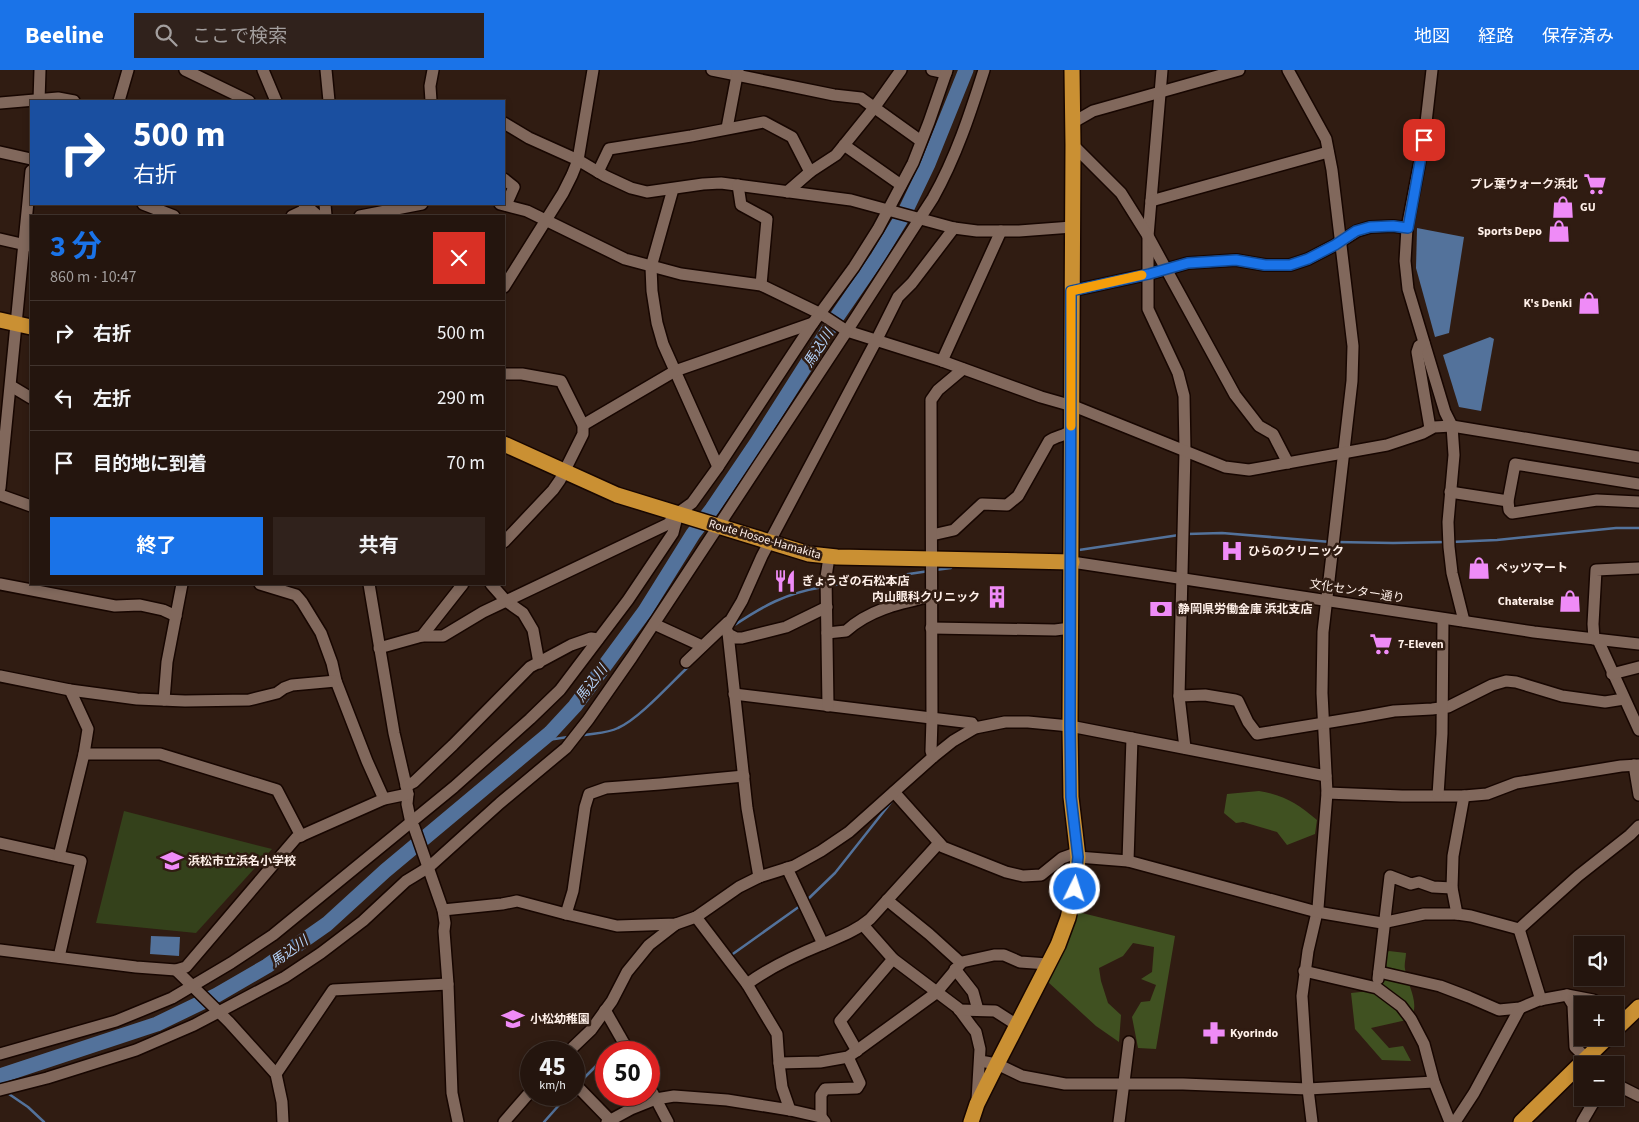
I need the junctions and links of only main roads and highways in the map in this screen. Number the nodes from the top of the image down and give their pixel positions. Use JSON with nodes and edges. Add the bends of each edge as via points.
{"nodes":[{"id":1,"x":1072,"y":70,"type":"edge"},
{"id":2,"x":0,"y":320,"type":"edge"},
{"id":3,"x":24,"y":326,"type":"edge"},
{"id":4,"x":505,"y":444,"type":"edge"},
{"id":5,"x":1072,"y":562,"type":"junction"},
{"id":6,"x":1638,"y":1010,"type":"edge"},
{"id":7,"x":1624,"y":1018,"type":"edge"},
{"id":8,"x":1601,"y":1046,"type":"edge"},
{"id":9,"x":1593,"y":1056,"type":"edge"},
{"id":10,"x":1574,"y":1074,"type":"edge"},
{"id":11,"x":971,"y":1122,"type":"edge"},
{"id":12,"x":1521,"y":1122,"type":"edge"}],
"edges":[{"from":1,"to":5,"type":"main road"},
{"from":2,"to":3,"type":"main road"},
{"from":4,"to":5,"type":"main road","name":"Route Hosoe-Hamakita","via":[[617,495],[809,554],[932,567]]},
{"from":5,"to":11,"type":"main road","via":[[1070,726],[1071,797],[1077,855],[1075,889],[1058,945],[996,1064]]},
{"from":6,"to":7,"type":"main road"},
{"from":8,"to":9,"type":"main road"},
{"from":10,"to":12,"type":"main road"}]}
